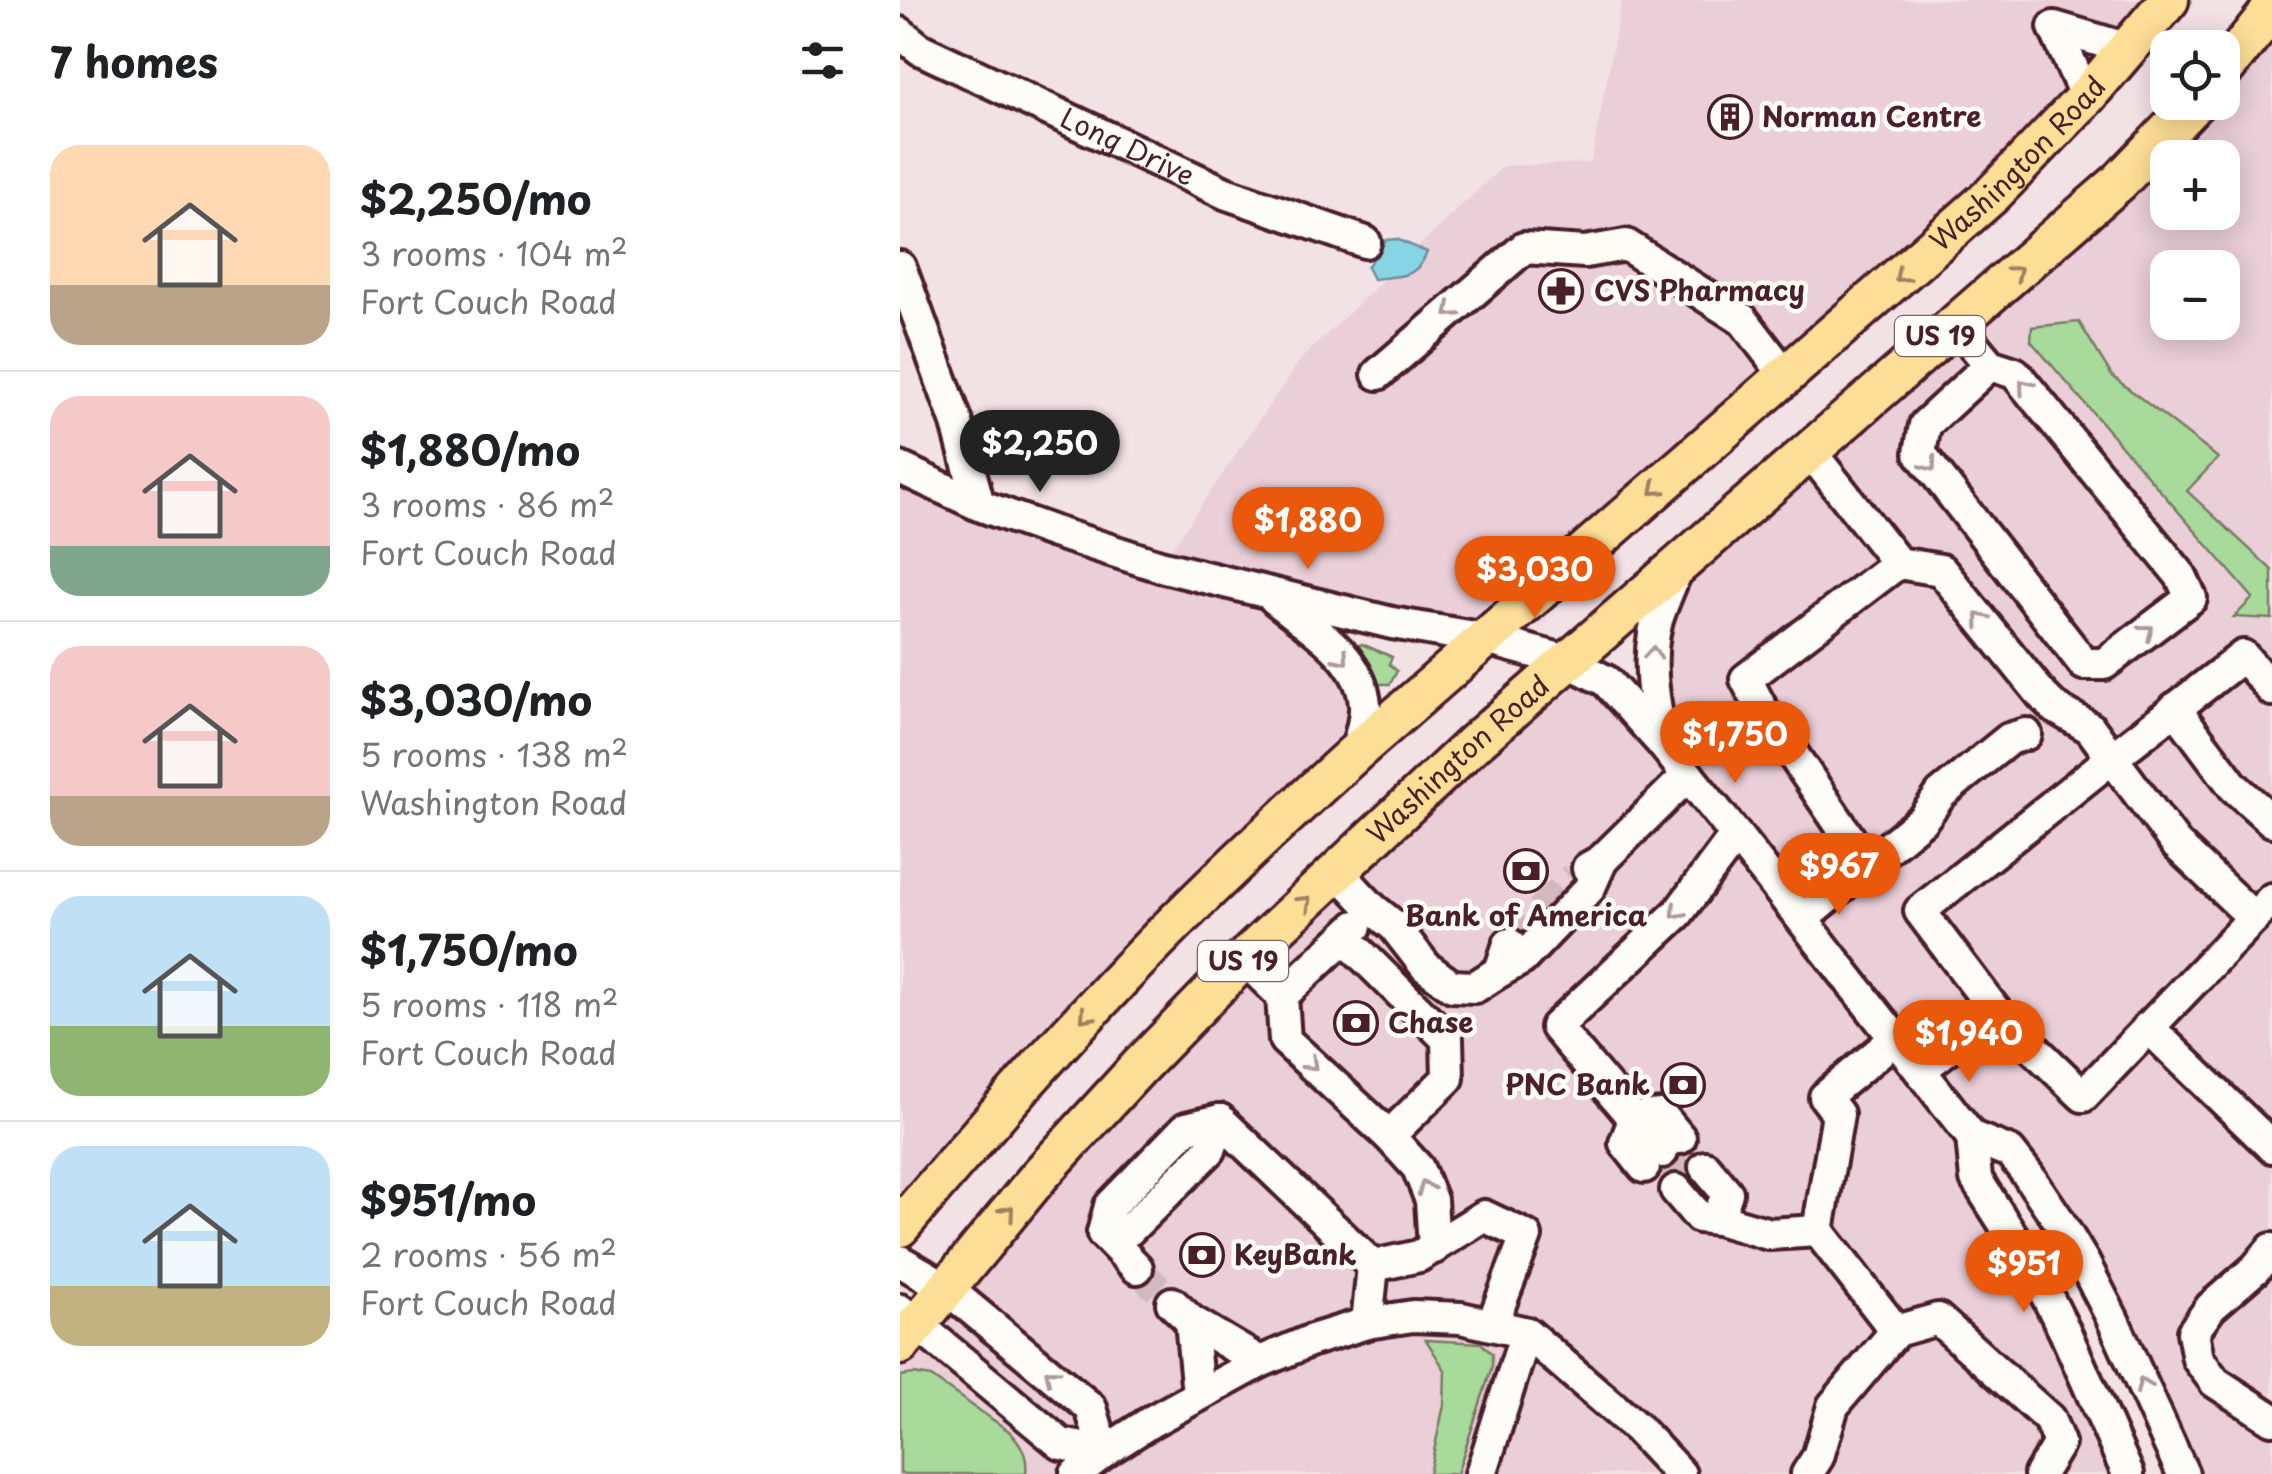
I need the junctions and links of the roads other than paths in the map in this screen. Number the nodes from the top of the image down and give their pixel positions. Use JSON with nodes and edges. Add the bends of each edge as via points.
{"nodes":[{"id":1,"x":2169,"y":0,"type":"edge"},
{"id":2,"x":2272,"y":9,"type":"edge"},
{"id":3,"x":900,"y":33,"type":"edge"},
{"id":4,"x":2128,"y":49,"type":"junction"},
{"id":5,"x":2240,"y":49,"type":"edge"},
{"id":6,"x":2086,"y":97,"type":"junction"},
{"id":7,"x":2179,"y":120,"type":"edge"},
{"id":8,"x":1365,"y":242,"type":"dead end"},
{"id":9,"x":900,"y":267,"type":"edge"},
{"id":10,"x":1955,"y":323,"type":"junction"},
{"id":11,"x":1990,"y":365,"type":"junction"},
{"id":12,"x":1378,"y":374,"type":"dead end"},
{"id":13,"x":1785,"y":375,"type":"junction"},
{"id":14,"x":1809,"y":450,"type":"junction"},
{"id":15,"x":900,"y":468,"type":"edge"},
{"id":16,"x":979,"y":504,"type":"junction"},
{"id":17,"x":1898,"y":563,"type":"junction"},
{"id":18,"x":1678,"y":566,"type":"junction"},
{"id":19,"x":1269,"y":594,"type":"junction"},
{"id":20,"x":1486,"y":639,"type":"junction"},
{"id":21,"x":1568,"y":661,"type":"junction"},
{"id":22,"x":2084,"y":664,"type":"junction"},
{"id":23,"x":2272,"y":690,"type":"edge"},
{"id":24,"x":2048,"y":701,"type":"junction"},
{"id":25,"x":2175,"y":708,"type":"junction"},
{"id":26,"x":1662,"y":743,"type":"junction"},
{"id":27,"x":1356,"y":752,"type":"junction"},
{"id":28,"x":2112,"y":758,"type":"junction"},
{"id":29,"x":1688,"y":775,"type":"junction"},
{"id":30,"x":2272,"y":822,"type":"edge"},
{"id":31,"x":1736,"y":835,"type":"junction"},
{"id":32,"x":1612,"y":850,"type":"junction"},
{"id":33,"x":1868,"y":866,"type":"junction"},
{"id":34,"x":1337,"y":871,"type":"junction"},
{"id":35,"x":1574,"y":876,"type":"tunnel mouth"},
{"id":36,"x":2263,"y":908,"type":"edge"},
{"id":37,"x":1384,"y":917,"type":"junction"},
{"id":38,"x":1802,"y":920,"type":"junction"},
{"id":39,"x":1345,"y":938,"type":"junction"},
{"id":40,"x":1244,"y":959,"type":"junction"},
{"id":41,"x":1282,"y":996,"type":"junction"},
{"id":42,"x":1996,"y":1012,"type":"junction"},
{"id":43,"x":2148,"y":1027,"type":"junction"},
{"id":44,"x":1895,"y":1038,"type":"junction"},
{"id":45,"x":1920,"y":1070,"type":"junction"},
{"id":46,"x":1389,"y":1136,"type":"junction"},
{"id":47,"x":1972,"y":1137,"type":"junction"},
{"id":48,"x":2272,"y":1147,"type":"edge"},
{"id":49,"x":1662,"y":1152,"type":"tunnel mouth"},
{"id":50,"x":949,"y":1168,"type":"junction"},
{"id":51,"x":900,"y":1191,"type":"edge"},
{"id":52,"x":1718,"y":1219,"type":"junction"},
{"id":53,"x":900,"y":1227,"type":"edge"},
{"id":54,"x":1818,"y":1231,"type":"junction"},
{"id":55,"x":1434,"y":1248,"type":"junction"},
{"id":56,"x":2272,"y":1249,"type":"edge"},
{"id":57,"x":900,"y":1260,"type":"edge"},
{"id":58,"x":1373,"y":1266,"type":"junction"},
{"id":59,"x":1137,"y":1268,"type":"tunnel mouth"},
{"id":60,"x":945,"y":1287,"type":"junction"},
{"id":61,"x":1367,"y":1323,"type":"junction"},
{"id":62,"x":1492,"y":1325,"type":"junction"},
{"id":63,"x":905,"y":1326,"type":"edge"},
{"id":64,"x":1896,"y":1331,"type":"junction"},
{"id":65,"x":1526,"y":1333,"type":"junction"},
{"id":66,"x":1260,"y":1362,"type":"junction"},
{"id":67,"x":1198,"y":1394,"type":"junction"},
{"id":68,"x":2272,"y":1419,"type":"edge"},
{"id":69,"x":1104,"y":1452,"type":"junction"},
{"id":70,"x":1821,"y":1468,"type":"edge"},
{"id":71,"x":1076,"y":1474,"type":"edge"},
{"id":72,"x":1481,"y":1474,"type":"edge"},
{"id":73,"x":1680,"y":1474,"type":"edge"},
{"id":74,"x":2040,"y":1474,"type":"edge"},
{"id":75,"x":2128,"y":1474,"type":"edge"},
{"id":76,"x":2183,"y":1474,"type":"edge"}],
"edges":[{"from":1,"to":4,"type":"main road","name":"Washington Road","number":"US 19"},
{"from":2,"to":5,"type":"main road"},
{"from":3,"to":8,"type":"street","name":"Long Drive","via":[[920,50],[1224,193]]},
{"from":4,"to":6,"type":"main road","name":"Washington Road","number":"US 19"},
{"from":4,"to":6,"type":"street","via":[[2054,27]]},
{"from":6,"to":13,"type":"main road","name":"Washington Road","number":"US 19","one_way":true,"via":[[1994,194]]},
{"from":10,"to":7,"type":"main road","name":"Washington Road","number":"US 19","one_way":true,"via":[[2119,182]]},
{"from":9,"to":16,"type":"street"},
{"from":10,"to":11,"type":"street"},
{"from":10,"to":14,"type":"main road","name":"Washington Road","number":"US 19"},
{"from":11,"to":22,"type":"street","one_way":true,"via":[[1926,426],[1920,453]]},
{"from":22,"to":11,"type":"street","one_way":true,"via":[[2104,664],[2191,598],[2181,576],[2015,374]]},
{"from":13,"to":12,"type":"street","one_way":true,"via":[[1743,320],[1626,244],[1585,252],[1524,248]]},
{"from":13,"to":20,"type":"main road","name":"Washington Road","number":"US 19","one_way":true},
{"from":14,"to":17,"type":"street"},
{"from":14,"to":18,"type":"main road","name":"Washington Road","number":"US 19"},
{"from":15,"to":16,"type":"street"},
{"from":16,"to":19,"type":"street","via":[[1160,566]]},
{"from":24,"to":17,"type":"street","one_way":true,"via":[[1941,570]]},
{"from":17,"to":33,"type":"street","via":[[1746,679]]},
{"from":18,"to":21,"type":"main road","name":"Washington Road","number":"US 19"},
{"from":26,"to":18,"type":"street","one_way":true,"via":[[1652,653]]},
{"from":19,"to":20,"type":"street"},
{"from":19,"to":27,"type":"street","one_way":true,"via":[[1345,657],[1359,681],[1365,703]]},
{"from":20,"to":21,"type":"street"},
{"from":20,"to":27,"type":"main road","name":"Washington Road","number":"US 19"},
{"from":21,"to":26,"type":"street","via":[[1606,682]]},
{"from":21,"to":34,"type":"main road","name":"Washington Road","number":"US 19"},
{"from":22,"to":24,"type":"street"},
{"from":23,"to":25,"type":"street","via":[[2243,656]]},
{"from":24,"to":28,"type":"street","via":[[2090,728]]},
{"from":24,"to":33,"type":"street","via":[[2026,734],[2008,739],[1941,794],[1923,819]]},
{"from":25,"to":28,"type":"street"},
{"from":25,"to":30,"type":"street","via":[[2234,787]]},
{"from":26,"to":29,"type":"street"},
{"from":27,"to":50,"type":"main road","name":"Washington Road","number":"US 19","one_way":true,"via":[[1152,945]]},
{"from":28,"to":36,"type":"street","via":[[2177,845]]},
{"from":28,"to":42,"type":"street","via":[[1920,911]]},
{"from":29,"to":31,"type":"street"},
{"from":29,"to":32,"type":"street"},
{"from":31,"to":38,"type":"street"},
{"from":31,"to":49,"type":"street","one_way":true,"via":[[1678,913],[1556,1027],[1635,1118],[1632,1137]]},
{"from":32,"to":35,"type":"street"},
{"from":32,"to":37,"type":"street","via":[[1589,889],[1522,959],[1504,958],[1475,987],[1452,986]]},
{"from":33,"to":38,"type":"street"},
{"from":34,"to":37,"type":"street"},
{"from":40,"to":34,"type":"main road","name":"Washington Road","number":"US 19","one_way":true},
{"from":36,"to":43,"type":"street"},
{"from":37,"to":39,"type":"street"},
{"from":38,"to":44,"type":"street"},
{"from":39,"to":41,"type":"street"},
{"from":39,"to":46,"type":"street","via":[[1447,1040],[1448,1078]]},
{"from":40,"to":41,"type":"street"},
{"from":60,"to":40,"type":"main road","name":"Washington Road","number":"US 19","one_way":true,"via":[[1040,1174]]},
{"from":41,"to":46,"type":"street","one_way":true,"via":[[1285,1040]]},
{"from":42,"to":43,"type":"street","via":[[2083,1096]]},
{"from":42,"to":45,"type":"street"},
{"from":43,"to":48,"type":"street"},
{"from":44,"to":45,"type":"street"},
{"from":44,"to":54,"type":"street","via":[[1824,1098],[1838,1114]]},
{"from":45,"to":47,"type":"street"},
{"from":55,"to":46,"type":"street","one_way":true,"via":[[1432,1200],[1418,1168]]},
{"from":47,"to":75,"type":"street","via":[[1976,1179],[2066,1332]]},
{"from":76,"to":47,"type":"street","one_way":true,"via":[[2112,1318],[2057,1218],[2010,1152]]},
{"from":50,"to":51,"type":"street"},
{"from":50,"to":53,"type":"main road","name":"Washington Road","number":"US 19"},
{"from":52,"to":52,"type":"street","via":[[1690,1224],[1686,1182],[1727,1193]]},
{"from":52,"to":54,"type":"street","via":[[1769,1234]]},
{"from":54,"to":64,"type":"street"},
{"from":55,"to":58,"type":"street"},
{"from":55,"to":62,"type":"street","via":[[1484,1216],[1526,1236]]},
{"from":56,"to":68,"type":"street","via":[[2193,1332],[2198,1359],[2216,1382]]},
{"from":57,"to":60,"type":"street"},
{"from":58,"to":59,"type":"street","via":[[1220,1120],[1103,1234]]},
{"from":58,"to":61,"type":"street"},
{"from":60,"to":63,"type":"main road","name":"Washington Road","number":"US 19"},
{"from":69,"to":60,"type":"street","one_way":true,"via":[[1091,1408]]},
{"from":61,"to":62,"type":"street","via":[[1413,1316]]},
{"from":61,"to":66,"type":"street"},
{"from":62,"to":65,"type":"street"},
{"from":63,"to":69,"type":"street","via":[[1061,1444]]},
{"from":64,"to":70,"type":"street","via":[[1833,1406]]},
{"from":64,"to":74,"type":"street","via":[[1938,1319],[2050,1420],[2059,1444]]},
{"from":65,"to":72,"type":"street"},
{"from":65,"to":73,"type":"street","via":[[1638,1428]]},
{"from":66,"to":67,"type":"street"},
{"from":66,"to":67,"type":"street","via":[[1182,1312]]},
{"from":67,"to":69,"type":"street"},
{"from":69,"to":71,"type":"street"}]}
